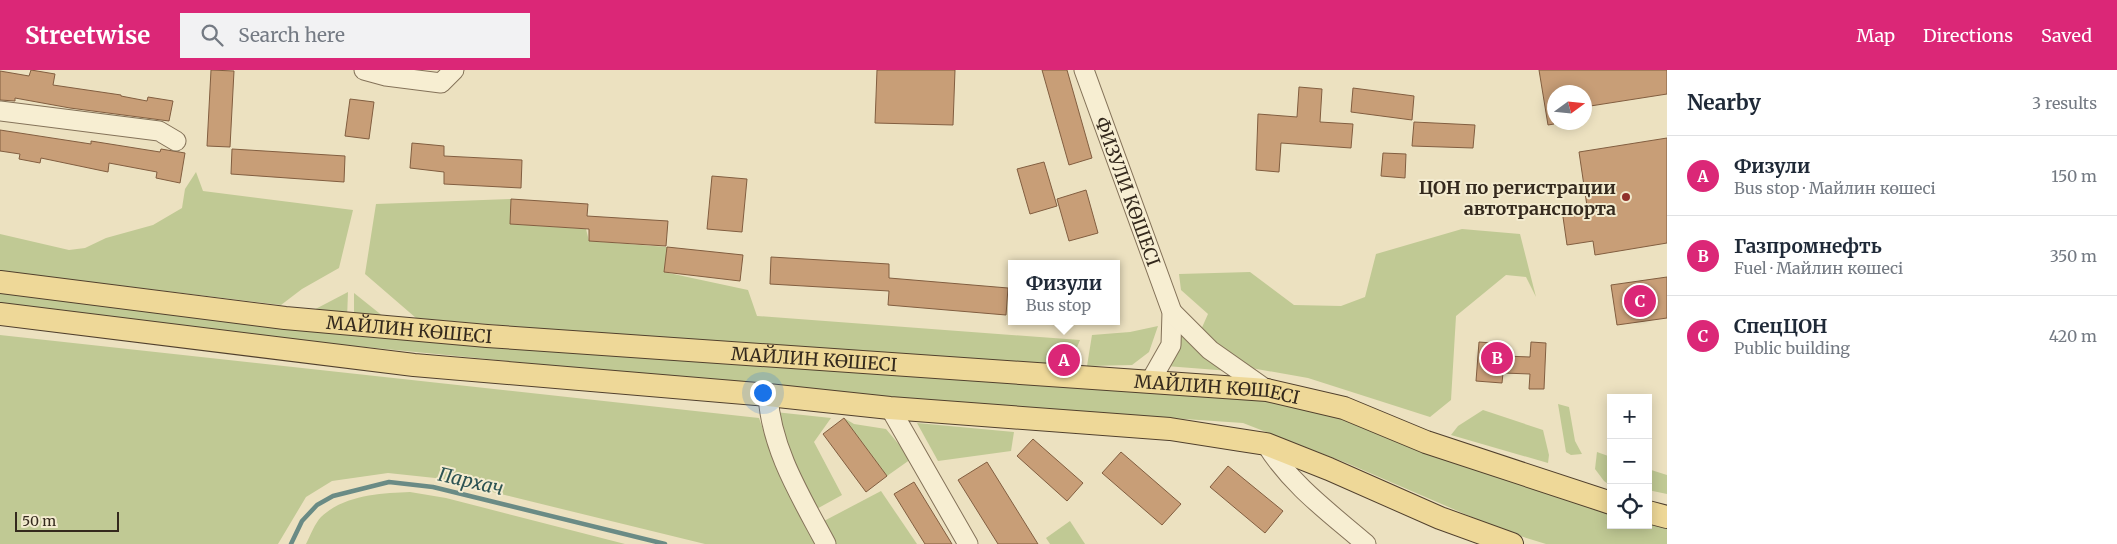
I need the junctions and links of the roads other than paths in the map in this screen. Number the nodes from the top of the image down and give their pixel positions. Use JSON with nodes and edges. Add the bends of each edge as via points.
{"nodes":[{"id":1,"x":364,"y":70,"type":"edge"},
{"id":2,"x":454,"y":70,"type":"edge"},
{"id":3,"x":1084,"y":70,"type":"edge"},
{"id":4,"x":0,"y":111,"type":"edge"},
{"id":5,"x":176,"y":141,"type":"dead end"},
{"id":6,"x":0,"y":282,"type":"edge"},
{"id":7,"x":1172,"y":312,"type":"junction"},
{"id":8,"x":0,"y":314,"type":"edge"},
{"id":9,"x":1150,"y":382,"type":"junction"},
{"id":10,"x":1267,"y":390,"type":"junction"},
{"id":11,"x":768,"y":395,"type":"junction"},
{"id":12,"x":890,"y":408,"type":"junction"},
{"id":13,"x":1266,"y":444,"type":"junction"},
{"id":14,"x":1607,"y":502,"type":"edge"},
{"id":15,"x":1652,"y":513,"type":"edge"},
{"id":16,"x":1667,"y":517,"type":"edge"},
{"id":17,"x":826,"y":544,"type":"edge"},
{"id":18,"x":968,"y":544,"type":"edge"},
{"id":19,"x":1366,"y":544,"type":"edge"},
{"id":20,"x":1512,"y":544,"type":"edge"}],
"edges":[{"from":1,"to":2,"type":"street","via":[[441,83]]},
{"from":3,"to":7,"type":"street","name":"ФИЗУЛИ КӨШЕСІ"},
{"from":4,"to":5,"type":"street","via":[[159,131]]},
{"from":6,"to":9,"type":"main road","name":"МАЙЛИН КӨШЕСІ","via":[[285,318],[487,336]]},
{"from":7,"to":9,"type":"street","via":[[1171,345]]},
{"from":7,"to":10,"type":"street","via":[[1210,350]]},
{"from":8,"to":11,"type":"main road","name":"МАЙЛИН КӨШЕСІ","via":[[414,365]]},
{"from":9,"to":10,"type":"main road","name":"МАЙЛИН КӨШЕСІ"},
{"from":10,"to":14,"type":"main road","name":"МАЙЛИН КӨШЕСІ","via":[[1344,408],[1426,442]]},
{"from":11,"to":12,"type":"main road","name":"МАЙЛИН КӨШЕСІ"},
{"from":11,"to":17,"type":"street","via":[[776,440]]},
{"from":12,"to":13,"type":"main road","name":"МАЙЛИН КӨШЕСІ","via":[[1170,429]]},
{"from":12,"to":18,"type":"street"},
{"from":13,"to":19,"type":"street","via":[[1279,466]]},
{"from":13,"to":20,"type":"main road","name":"МАЙЛИН КӨШЕСІ","via":[[1440,518]]},
{"from":15,"to":16,"type":"main road"}]}
